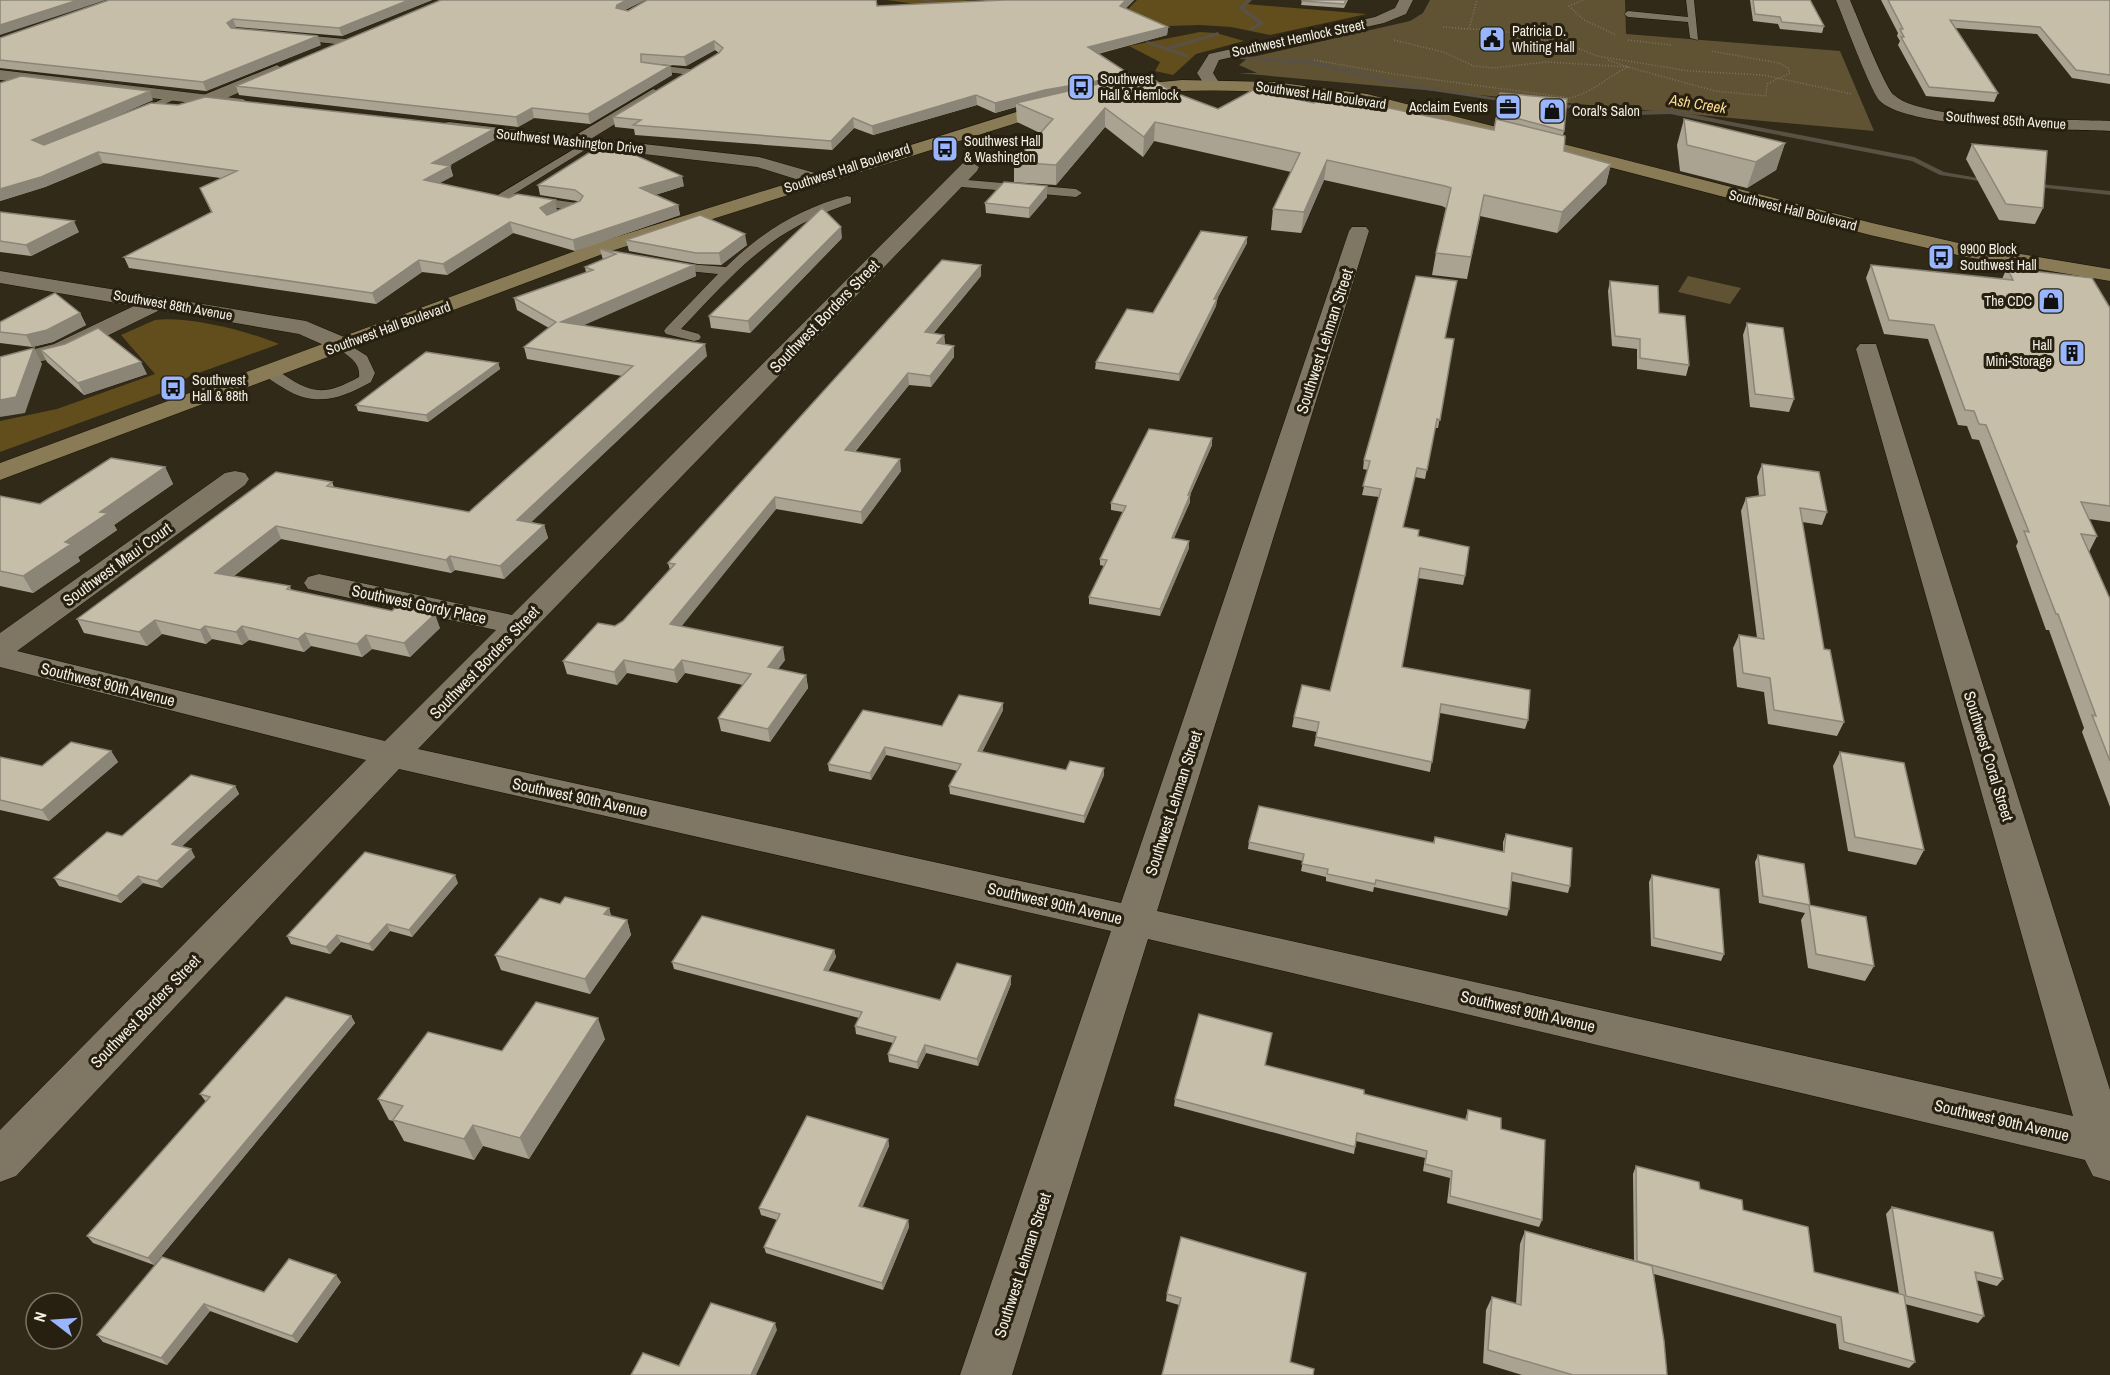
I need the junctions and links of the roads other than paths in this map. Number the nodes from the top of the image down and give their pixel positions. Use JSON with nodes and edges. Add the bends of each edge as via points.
{"nodes":[{"id":1,"x":1406,"y":0,"type":"edge"},
{"id":2,"x":1690,"y":0,"type":"edge"},
{"id":3,"x":1843,"y":0,"type":"edge"},
{"id":4,"x":1628,"y":14,"type":"dead end"},
{"id":5,"x":1693,"y":20,"type":"junction"},
{"id":6,"x":362,"y":35,"type":"edge"},
{"id":7,"x":280,"y":36,"type":"edge"},
{"id":8,"x":1695,"y":38,"type":"dead end"},
{"id":9,"x":345,"y":42,"type":"junction"},
{"id":10,"x":313,"y":55,"type":"edge"},
{"id":11,"x":706,"y":62,"type":"edge"},
{"id":12,"x":292,"y":64,"type":"edge"},
{"id":13,"x":647,"y":68,"type":"edge"},
{"id":14,"x":690,"y":72,"type":"junction"},
{"id":15,"x":0,"y":75,"type":"edge"},
{"id":16,"x":24,"y":78,"type":"junction"},
{"id":17,"x":1212,"y":84,"type":"junction"},
{"id":18,"x":0,"y":87,"type":"edge"},
{"id":19,"x":1100,"y":94,"type":"edge"},
{"id":20,"x":1078,"y":99,"type":"edge"},
{"id":21,"x":153,"y":100,"type":"junction"},
{"id":22,"x":207,"y":100,"type":"junction"},
{"id":23,"x":262,"y":106,"type":"edge"},
{"id":24,"x":122,"y":114,"type":"edge"},
{"id":25,"x":433,"y":125,"type":"edge"},
{"id":26,"x":2110,"y":126,"type":"edge"},
{"id":27,"x":582,"y":142,"type":"junction"},
{"id":28,"x":963,"y":175,"type":"joint"},
{"id":29,"x":815,"y":179,"type":"junction"},
{"id":30,"x":1076,"y":194,"type":"dead end"},
{"id":31,"x":847,"y":200,"type":"dead end"},
{"id":32,"x":551,"y":220,"type":"edge"},
{"id":33,"x":1359,"y":231,"type":"dead end"},
{"id":34,"x":593,"y":251,"type":"junction"},
{"id":35,"x":620,"y":256,"type":"edge"},
{"id":36,"x":651,"y":262,"type":"edge"},
{"id":37,"x":729,"y":271,"type":"junction"},
{"id":38,"x":2110,"y":275,"type":"edge"},
{"id":39,"x":0,"y":277,"type":"edge"},
{"id":40,"x":158,"y":302,"type":"junction"},
{"id":41,"x":694,"y":337,"type":"dead end"},
{"id":42,"x":343,"y":345,"type":"junction"},
{"id":43,"x":1868,"y":349,"type":"dead end"},
{"id":44,"x":0,"y":365,"type":"edge"},
{"id":45,"x":270,"y":372,"type":"junction"},
{"id":46,"x":0,"y":472,"type":"edge"},
{"id":47,"x":235,"y":479,"type":"dead end"},
{"id":48,"x":319,"y":583,"type":"dead end"},
{"id":49,"x":520,"y":626,"type":"junction"},
{"id":50,"x":0,"y":648,"type":"edge"},
{"id":51,"x":0,"y":657,"type":"edge"},
{"id":52,"x":392,"y":755,"type":"junction"},
{"id":53,"x":1135,"y":921,"type":"junction"},
{"id":54,"x":5,"y":1150,"type":"edge"},
{"id":55,"x":2108,"y":1150,"type":"edge"},
{"id":56,"x":986,"y":1375,"type":"edge"}],
"edges":[{"from":1,"to":17,"type":"street","name":"Southwest Hemlock Street","via":[[1401,11],[1379,20],[1215,57],[1205,73]]},
{"from":2,"to":5,"type":"lane"},
{"from":3,"to":26,"type":"street","name":"Southwest 85th Avenue","via":[[1886,98],[1898,105],[1939,116]]},
{"from":4,"to":5,"type":"lane"},
{"from":5,"to":8,"type":"lane"},
{"from":6,"to":9,"type":"street"},
{"from":7,"to":9,"type":"lane"},
{"from":9,"to":10,"type":"street"},
{"from":11,"to":14,"type":"street"},
{"from":12,"to":22,"type":"street"},
{"from":13,"to":14,"type":"lane"},
{"from":14,"to":27,"type":"street"},
{"from":15,"to":16,"type":"street"},
{"from":16,"to":18,"type":"street"},
{"from":16,"to":21,"type":"street"},
{"from":17,"to":19,"type":"main road","name":"Southwest Hall Boulevard"},
{"from":17,"to":38,"type":"main road","name":"Southwest Hall Boulevard","via":[[1302,89],[1388,103],[1870,230]]},
{"from":20,"to":29,"type":"main road","name":"Southwest Hall Boulevard"},
{"from":21,"to":22,"type":"street","via":[[179,105]]},
{"from":21,"to":24,"type":"lane"},
{"from":22,"to":23,"type":"street"},
{"from":25,"to":27,"type":"street","name":"Southwest Washington Drive"},
{"from":27,"to":29,"type":"street","name":"Southwest Washington Drive","via":[[759,162]]},
{"from":27,"to":32,"type":"lane","via":[[502,196],[577,207]]},
{"from":28,"to":30,"type":"lane"},
{"from":28,"to":49,"type":"street","name":"Southwest Borders Street"},
{"from":29,"to":34,"type":"main road","name":"Southwest Hall Boulevard"},
{"from":31,"to":37,"type":"lane","via":[[797,217],[752,247]]},
{"from":33,"to":53,"type":"street","name":"Southwest Lehman Street"},
{"from":34,"to":35,"type":"lane"},
{"from":34,"to":42,"type":"main road","name":"Southwest Hall Boulevard"},
{"from":36,"to":37,"type":"lane"},
{"from":37,"to":41,"type":"lane","via":[[671,331]]},
{"from":39,"to":40,"type":"street","name":"Southwest 88th Avenue"},
{"from":40,"to":42,"type":"street","name":"Southwest 88th Avenue","via":[[306,328]]},
{"from":40,"to":44,"type":"street","via":[[96,336],[52,354]]},
{"from":42,"to":45,"type":"main road","name":"Southwest Hall Boulevard"},
{"from":42,"to":45,"type":"lane","via":[[367,365],[368,371],[366,379],[331,397],[305,394]]},
{"from":43,"to":55,"type":"street","name":"Southwest Coral Street"},
{"from":45,"to":46,"type":"main road","name":"Southwest Hall Boulevard"},
{"from":47,"to":50,"type":"street","name":"Southwest Maui Court"},
{"from":48,"to":49,"type":"street","name":"Southwest Gordy Place"},
{"from":49,"to":52,"type":"street","name":"Southwest Borders Street"},
{"from":51,"to":52,"type":"street","name":"Southwest 90th Avenue"},
{"from":52,"to":53,"type":"street","name":"Southwest 90th Avenue"},
{"from":52,"to":54,"type":"street","name":"Southwest Borders Street"},
{"from":53,"to":55,"type":"street","name":"Southwest 90th Avenue"},
{"from":53,"to":56,"type":"street","name":"Southwest Lehman Street"}]}
